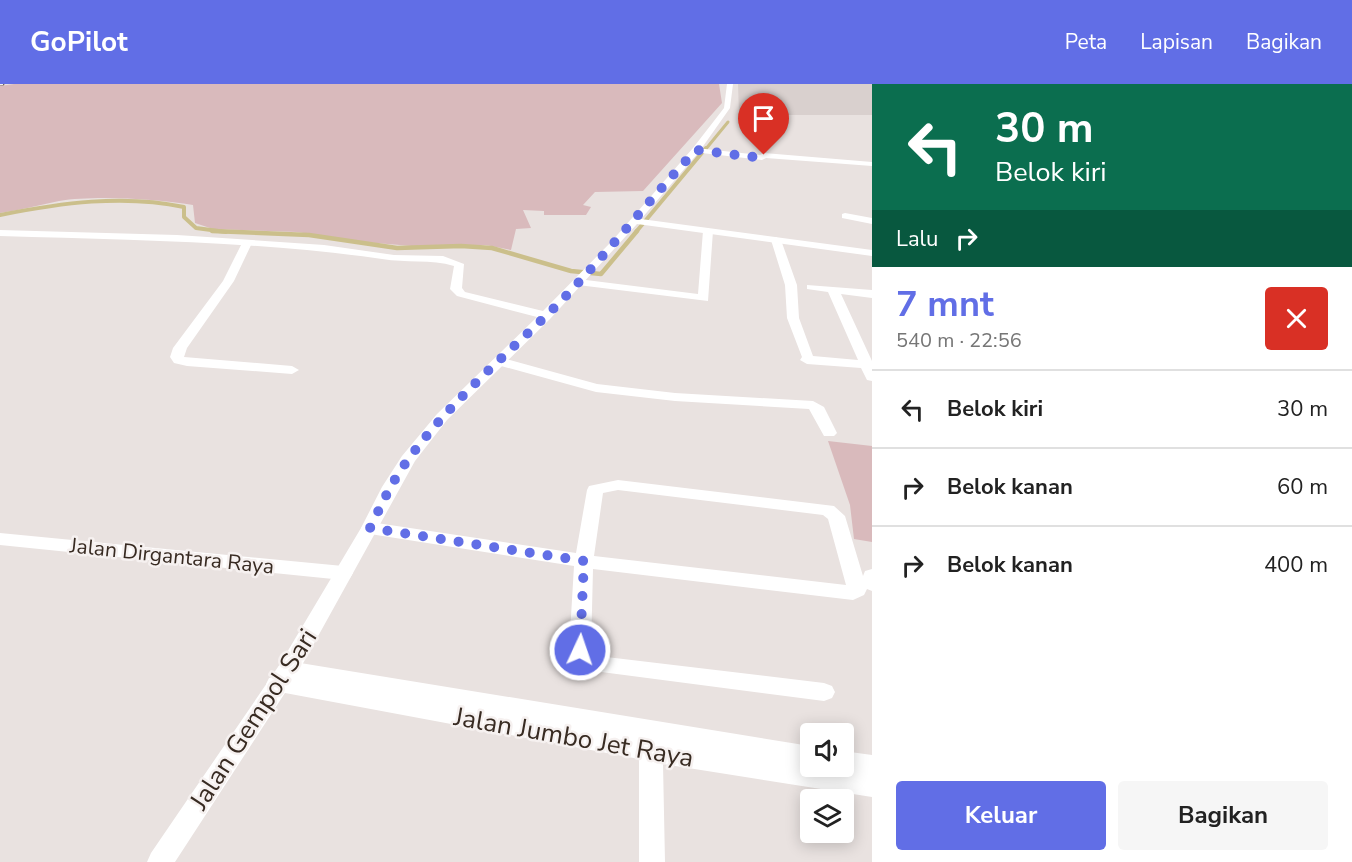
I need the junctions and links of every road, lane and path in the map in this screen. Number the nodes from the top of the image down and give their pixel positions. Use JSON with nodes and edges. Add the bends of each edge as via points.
{"nodes":[{"id":1,"x":730,"y":84,"type":"edge"},
{"id":2,"x":701,"y":151,"type":"junction"},
{"id":3,"x":872,"y":164,"type":"edge"},
{"id":4,"x":845,"y":216,"type":"dead end"},
{"id":5,"x":638,"y":221,"type":"junction"},
{"id":6,"x":872,"y":221,"type":"edge"},
{"id":7,"x":708,"y":231,"type":"junction"},
{"id":8,"x":0,"y":232,"type":"edge"},
{"id":9,"x":776,"y":240,"type":"junction"},
{"id":10,"x":247,"y":243,"type":"junction"},
{"id":11,"x":872,"y":253,"type":"edge"},
{"id":12,"x":584,"y":276,"type":"junction"},
{"id":13,"x":811,"y":287,"type":"dead end"},
{"id":14,"x":833,"y":290,"type":"junction"},
{"id":15,"x":872,"y":294,"type":"edge"},
{"id":16,"x":546,"y":316,"type":"junction"},
{"id":17,"x":499,"y":361,"type":"junction"},
{"id":18,"x":870,"y":369,"type":"edge"},
{"id":19,"x":292,"y":370,"type":"dead end"},
{"id":20,"x":830,"y":433,"type":"dead end"},
{"id":21,"x":370,"y":528,"type":"junction"},
{"id":22,"x":0,"y":538,"type":"edge"},
{"id":23,"x":584,"y":561,"type":"junction"},
{"id":24,"x":344,"y":573,"type":"junction"},
{"id":25,"x":872,"y":576,"type":"edge"},
{"id":26,"x":872,"y":584,"type":"edge"},
{"id":27,"x":283,"y":677,"type":"junction"},
{"id":28,"x":824,"y":692,"type":"dead end"},
{"id":29,"x":650,"y":742,"type":"junction"},
{"id":30,"x":800,"y":756,"type":"edge"},
{"id":31,"x":854,"y":764,"type":"edge"},
{"id":32,"x":872,"y":766,"type":"edge"},
{"id":33,"x":872,"y":786,"type":"edge"},
{"id":34,"x":160,"y":862,"type":"edge"},
{"id":35,"x":652,"y":862,"type":"edge"}],
"edges":[{"from":1,"to":2,"type":"street","name":"Jalan Gempol Sari","via":[[727,108]]},
{"from":2,"to":3,"type":"street"},
{"from":2,"to":5,"type":"street","name":"Jalan Gempol Sari","via":[[667,181]]},
{"from":4,"to":6,"type":"street"},
{"from":5,"to":7,"type":"street"},
{"from":5,"to":12,"type":"street","name":"Jalan Gempol Sari"},
{"from":7,"to":9,"type":"street"},
{"from":7,"to":12,"type":"street","via":[[704,298]]},
{"from":8,"to":10,"type":"street"},
{"from":9,"to":11,"type":"street"},
{"from":9,"to":18,"type":"street","via":[[790,285],[793,318],[807,357]]},
{"from":10,"to":16,"type":"street","via":[[449,260],[459,266],[456,289],[461,294]]},
{"from":10,"to":19,"type":"street","via":[[228,281],[177,357],[187,362]]},
{"from":12,"to":16,"type":"street","name":"Jalan Gempol Sari"},
{"from":13,"to":14,"type":"street"},
{"from":14,"to":15,"type":"street"},
{"from":14,"to":18,"type":"street"},
{"from":16,"to":17,"type":"street","name":"Jalan Gempol Sari"},
{"from":17,"to":20,"type":"street","via":[[596,388],[813,405]]},
{"from":17,"to":21,"type":"street","name":"Jalan Gempol Sari","via":[[442,417],[408,459]]},
{"from":21,"to":23,"type":"street"},
{"from":21,"to":24,"type":"street","name":"Jalan Gempol Sari"},
{"from":22,"to":24,"type":"street","name":"Jalan Dirgantara Raya"},
{"from":23,"to":23,"type":"street","via":[[596,490],[618,485],[828,510],[836,516],[857,590],[849,594]]},
{"from":23,"to":28,"type":"street","via":[[580,650],[594,664]]},
{"from":24,"to":27,"type":"street","name":"Jalan Gempol Sari"},
{"from":25,"to":26,"type":"street"},
{"from":27,"to":29,"type":"street","name":"Jalan Jumbo Jet Raya"},
{"from":27,"to":34,"type":"street","name":"Jalan Gempol Sari"},
{"from":29,"to":30,"type":"street","name":"Jalan Jumbo Jet Raya"},
{"from":29,"to":33,"type":"street","name":"Jalan Jumbo Jet Raya"},
{"from":29,"to":35,"type":"street"},
{"from":31,"to":32,"type":"street"}]}
